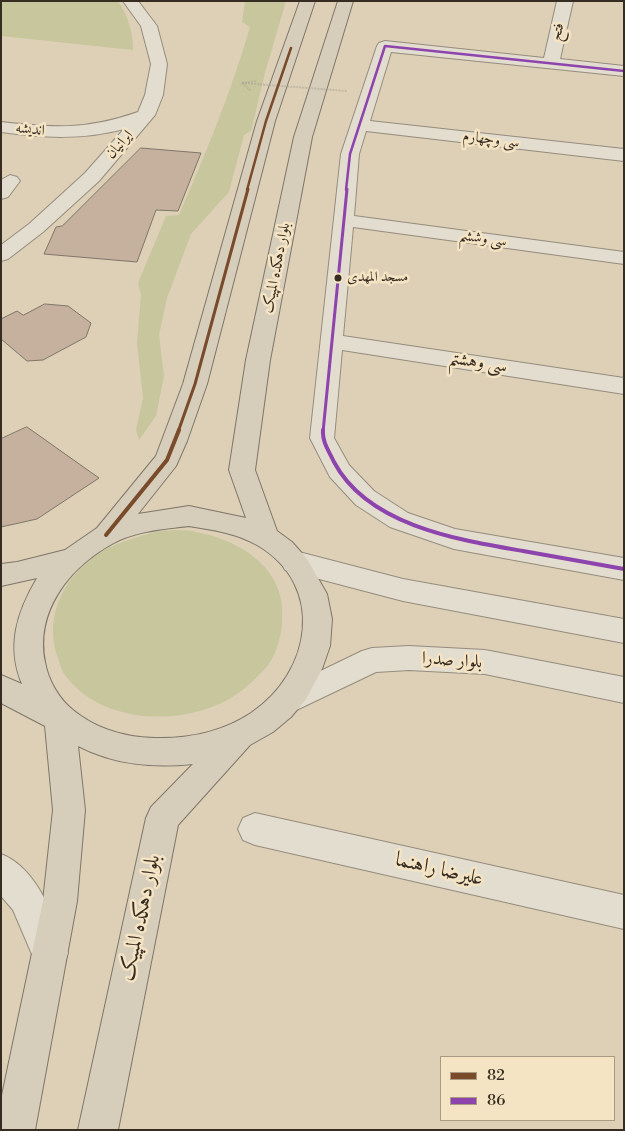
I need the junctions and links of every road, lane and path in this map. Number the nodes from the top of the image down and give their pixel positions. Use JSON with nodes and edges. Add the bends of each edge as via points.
{"nodes":[{"id":1,"x":130,"y":1,"type":"edge"},
{"id":2,"x":143,"y":1,"type":"edge"},
{"id":3,"x":308,"y":1,"type":"edge"},
{"id":4,"x":346,"y":1,"type":"edge"},
{"id":5,"x":565,"y":1,"type":"edge"},
{"id":6,"x":150,"y":31,"type":"junction"},
{"id":7,"x":551,"y":64,"type":"junction"},
{"id":8,"x":624,"y":72,"type":"edge"},
{"id":9,"x":242,"y":83,"type":"dead end"},
{"id":10,"x":347,"y":90,"type":"dead end"},
{"id":11,"x":146,"y":115,"type":"junction"},
{"id":12,"x":359,"y":125,"type":"junction"},
{"id":13,"x":1,"y":127,"type":"edge"},
{"id":14,"x":59,"y":134,"type":"junction"},
{"id":15,"x":624,"y":156,"type":"edge"},
{"id":16,"x":92,"y":176,"type":"junction"},
{"id":17,"x":342,"y":220,"type":"junction"},
{"id":18,"x":1,"y":256,"type":"edge"},
{"id":19,"x":624,"y":258,"type":"edge"},
{"id":20,"x":332,"y":341,"type":"junction"},
{"id":21,"x":624,"y":386,"type":"edge"},
{"id":22,"x":106,"y":535,"type":"junction"},
{"id":23,"x":266,"y":538,"type":"junction"},
{"id":24,"x":69,"y":559,"type":"junction"},
{"id":25,"x":295,"y":562,"type":"junction"},
{"id":26,"x":624,"y":569,"type":"edge"},
{"id":27,"x":1,"y":575,"type":"edge"},
{"id":28,"x":624,"y":631,"type":"edge"},
{"id":29,"x":1,"y":688,"type":"edge"},
{"id":30,"x":624,"y":690,"type":"edge"},
{"id":31,"x":288,"y":701,"type":"junction"},
{"id":32,"x":60,"y":718,"type":"junction"},
{"id":33,"x":241,"y":735,"type":"junction"},
{"id":34,"x":254,"y":829,"type":"dead end"},
{"id":35,"x":1,"y":870,"type":"edge"},
{"id":36,"x":624,"y":912,"type":"edge"},
{"id":37,"x":50,"y":953,"type":"junction"},
{"id":38,"x":15,"y":1130,"type":"edge"},
{"id":39,"x":98,"y":1130,"type":"edge"}],
"edges":[{"from":1,"to":6,"type":"street","name":"ایرانیان"},
{"from":2,"to":6,"type":"street","via":[[155,23]]},
{"from":3,"to":22,"type":"main road","via":[[266,121],[193,390],[175,441],[167,460]]},
{"from":4,"to":23,"type":"main road","name":"بلوار دهکده المپیک","via":[[303,137],[258,360],[242,470]]},
{"from":5,"to":7,"type":"street","name":"فتح"},
{"from":6,"to":11,"type":"street","name":"ایرانیان","via":[[159,64],[154,95]]},
{"from":7,"to":8,"type":"street"},
{"from":7,"to":12,"type":"street","via":[[385,46]]},
{"from":9,"to":10,"type":"path","bridge":true},
{"from":11,"to":14,"type":"street","via":[[120,126]]},
{"from":11,"to":16,"type":"street","name":"ایرانیان"},
{"from":12,"to":15,"type":"street","name":"سی وچهارم"},
{"from":12,"to":17,"type":"street","via":[[350,154]]},
{"from":13,"to":14,"type":"street","name":"اندیشه"},
{"from":14,"to":16,"type":"street","via":[[82,140],[93,150]]},
{"from":16,"to":18,"type":"street","name":"ایرانیان"},
{"from":17,"to":19,"type":"street","name":"سی وششم"},
{"from":17,"to":20,"type":"street"},
{"from":20,"to":21,"type":"street","name":"سی وهشتم"},
{"from":20,"to":26,"type":"street","via":[[322,438],[339,470],[365,498],[399,520],[454,539]]},
{"from":22,"to":23,"type":"main road","via":[[147,521],[189,516],[230,522]]},
{"from":22,"to":24,"type":"main road"},
{"from":23,"to":25,"type":"main road"},
{"from":24,"to":27,"type":"main road"},
{"from":24,"to":32,"type":"main road","via":[[45,587],[30,620],[27,654],[37,688]]},
{"from":25,"to":28,"type":"street","via":[[403,590]]},
{"from":25,"to":31,"type":"main road","via":[[314,592],[320,628],[311,665]]},
{"from":29,"to":32,"type":"main road"},
{"from":30,"to":31,"type":"street","name":"بلوار صدرا","via":[[484,662],[410,658],[372,660]]},
{"from":31,"to":33,"type":"main road","via":[[267,720]]},
{"from":32,"to":33,"type":"main road","via":[[97,742],[144,753],[194,751]]},
{"from":32,"to":37,"type":"main road","via":[[68,810],[60,901]]},
{"from":33,"to":39,"type":"main road","name":"بلوار دهکده المپیک","via":[[163,818]]},
{"from":34,"to":36,"type":"street","name":"علیرضا راهنما"},
{"from":35,"to":37,"type":"street","via":[[24,898]]},
{"from":37,"to":38,"type":"main road"}]}
